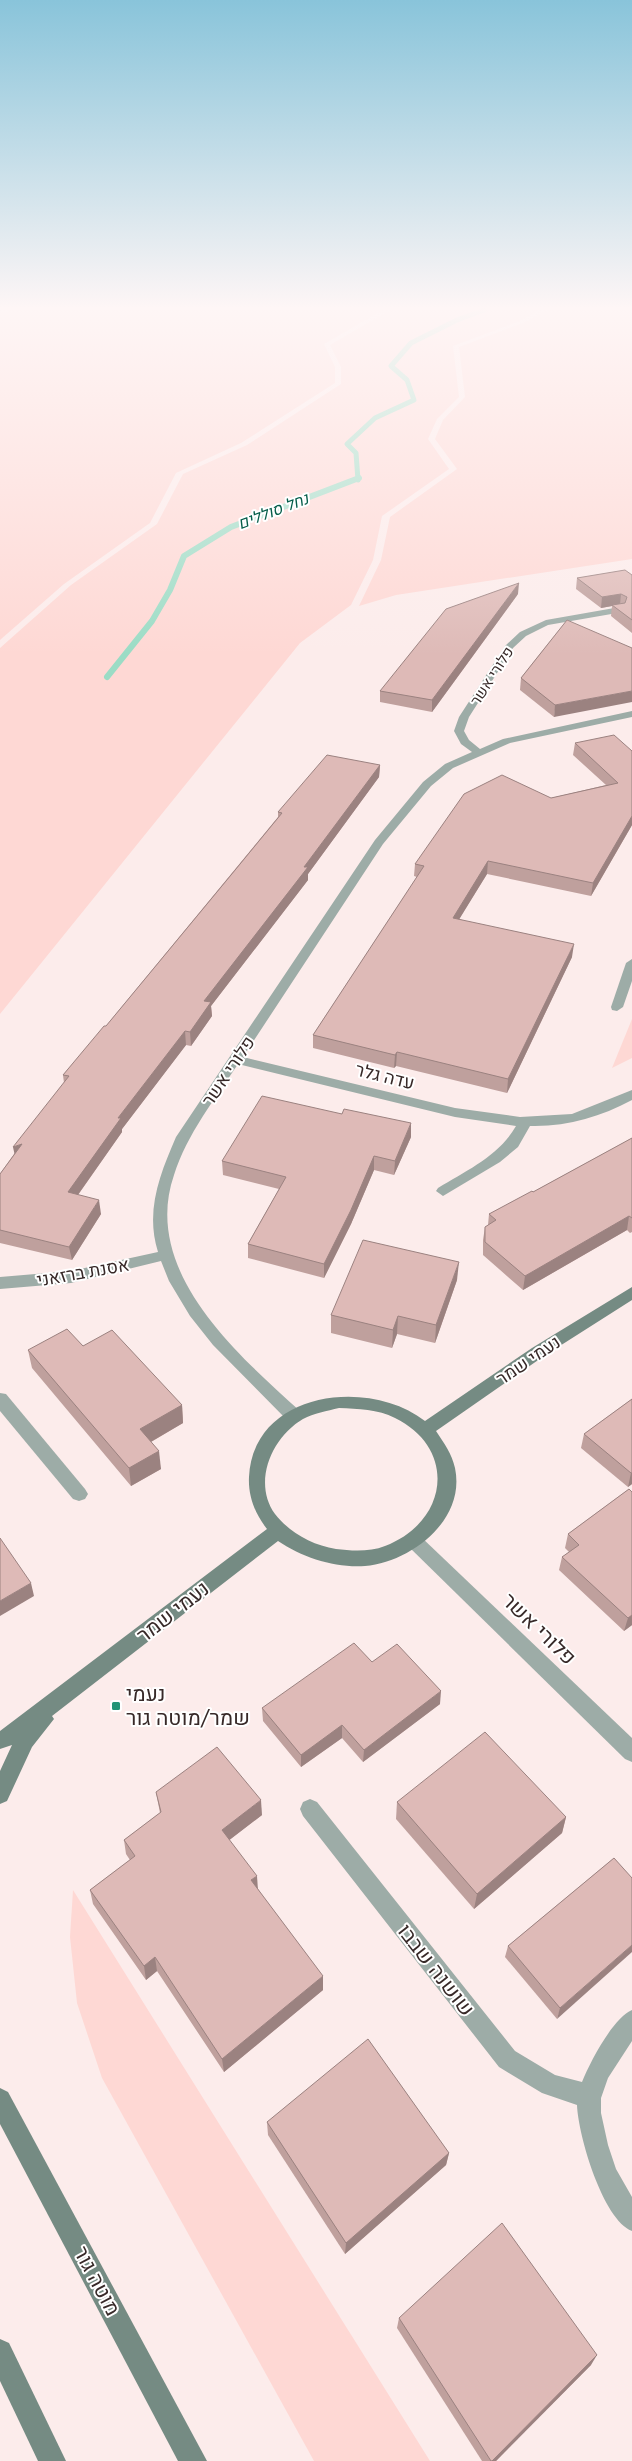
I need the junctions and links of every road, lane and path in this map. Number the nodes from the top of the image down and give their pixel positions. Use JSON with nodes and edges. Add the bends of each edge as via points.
{"nodes":[{"id":1,"x":620,"y":610,"type":"edge"},
{"id":2,"x":632,"y":714,"type":"edge"},
{"id":3,"x":478,"y":752,"type":"junction"},
{"id":4,"x":632,"y":963,"type":"edge"},
{"id":5,"x":617,"y":1007,"type":"dead end"},
{"id":6,"x":236,"y":1059,"type":"junction"},
{"id":7,"x":632,"y":1094,"type":"edge"},
{"id":8,"x":526,"y":1122,"type":"junction"},
{"id":9,"x":443,"y":1191,"type":"dead end"},
{"id":10,"x":166,"y":1256,"type":"junction"},
{"id":11,"x":0,"y":1283,"type":"edge"},
{"id":12,"x":632,"y":1292,"type":"edge"},
{"id":13,"x":0,"y":1399,"type":"edge"},
{"id":14,"x":294,"y":1416,"type":"junction"},
{"id":15,"x":425,"y":1430,"type":"junction"},
{"id":16,"x":79,"y":1494,"type":"dead end"},
{"id":17,"x":279,"y":1530,"type":"junction"},
{"id":18,"x":414,"y":1540,"type":"junction"},
{"id":19,"x":66,"y":1695,"type":"junction"},
{"id":20,"x":0,"y":1740,"type":"edge"},
{"id":21,"x":632,"y":1752,"type":"edge"},
{"id":22,"x":0,"y":1794,"type":"edge"},
{"id":23,"x":310,"y":1809,"type":"dead end"},
{"id":24,"x":632,"y":2021,"type":"edge"},
{"id":25,"x":589,"y":2096,"type":"junction"},
{"id":26,"x":0,"y":2100,"type":"edge"},
{"id":27,"x":632,"y":2219,"type":"edge"},
{"id":28,"x":0,"y":2352,"type":"edge"},
{"id":29,"x":52,"y":2461,"type":"edge"},
{"id":30,"x":193,"y":2461,"type":"edge"}],
"edges":[{"from":1,"to":3,"type":"street","name":"פלורי אשר","via":[[546,623],[523,634],[510,646],[464,717],[460,731],[465,742]]},
{"from":2,"to":3,"type":"street","name":"פלורי אשר","via":[[534,733]]},
{"from":3,"to":6,"type":"street","name":"פלורי אשר","via":[[449,766],[427,784],[403,811],[379,842]]},
{"from":4,"to":5,"type":"street"},
{"from":6,"to":8,"type":"street","name":"עדה גלר","via":[[442,1109]]},
{"from":6,"to":10,"type":"street","name":"פלורי אשר","via":[[183,1137],[164,1179],[160,1215]]},
{"from":7,"to":8,"type":"street","name":"עדה גלר","via":[[566,1120]]},
{"from":8,"to":9,"type":"street","via":[[514,1144]]},
{"from":10,"to":11,"type":"street","name":"אסנת ברזאני","via":[[71,1277]]},
{"from":10,"to":14,"type":"street","name":"פלורי אשר","via":[[190,1307],[216,1340]]},
{"from":12,"to":15,"type":"street","name":"נעמי שמר"},
{"from":13,"to":16,"type":"street"},
{"from":14,"to":15,"type":"street","via":[[339,1402],[363,1402],[407,1416]]},
{"from":14,"to":17,"type":"street","via":[[276,1431],[263,1449],[257,1469],[257,1490],[264,1512]]},
{"from":15,"to":18,"type":"street","via":[[438,1444],[445,1460],[447,1496],[430,1528]]},
{"from":17,"to":18,"type":"street","via":[[297,1544],[344,1558],[385,1554]]},
{"from":17,"to":19,"type":"street","name":"נעמי שמר"},
{"from":18,"to":21,"type":"street","name":"פלורי אשר"},
{"from":19,"to":20,"type":"street","name":"נעמי שמר","via":[[9,1737]]},
{"from":19,"to":22,"type":"street","name":"נעמי שמר","via":[[25,1740]]},
{"from":23,"to":25,"type":"street","name":"שושנה שבבו","via":[[507,2059],[550,2085]]},
{"from":24,"to":25,"type":"street","via":[[606,2058]]},
{"from":25,"to":27,"type":"street","via":[[594,2144],[619,2201]]},
{"from":26,"to":30,"type":"street","name":"מוטה גור"},
{"from":28,"to":29,"type":"street"}]}
